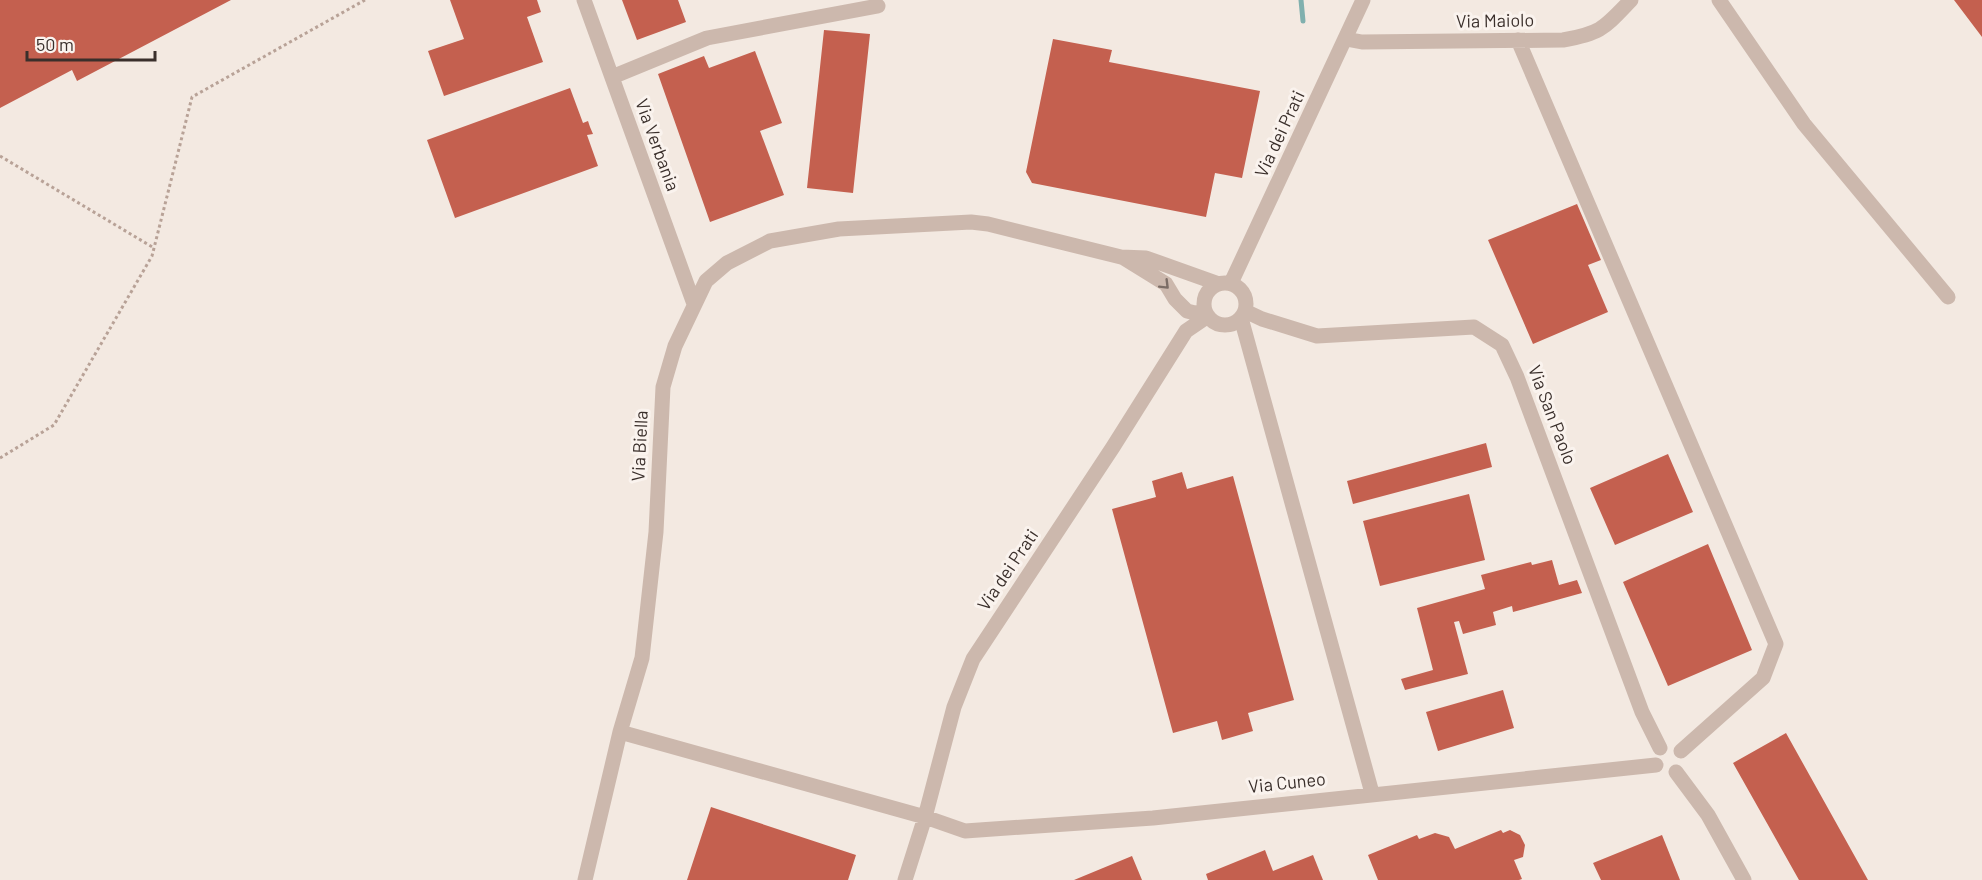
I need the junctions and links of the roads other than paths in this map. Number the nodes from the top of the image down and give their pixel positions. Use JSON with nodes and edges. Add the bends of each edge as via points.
{"nodes":[{"id":1,"x":584,"y":0,"type":"edge"},
{"id":2,"x":1363,"y":0,"type":"edge"},
{"id":3,"x":1631,"y":0,"type":"edge"},
{"id":4,"x":1719,"y":0,"type":"edge"},
{"id":5,"x":878,"y":6,"type":"dead end"},
{"id":6,"x":1346,"y":39,"type":"junction"},
{"id":7,"x":1518,"y":40,"type":"junction"},
{"id":8,"x":612,"y":77,"type":"junction"},
{"id":9,"x":1121,"y":256,"type":"junction"},
{"id":10,"x":1225,"y":284,"type":"junction"},
{"id":11,"x":1948,"y":297,"type":"dead end"},
{"id":12,"x":694,"y":304,"type":"junction"},
{"id":13,"x":1206,"y":313,"type":"junction"},
{"id":14,"x":1243,"y":314,"type":"junction"},
{"id":15,"x":620,"y":732,"type":"junction"},
{"id":16,"x":1660,"y":748,"type":"junction"},
{"id":17,"x":1680,"y":752,"type":"junction"},
{"id":18,"x":1656,"y":765,"type":"junction"},
{"id":19,"x":1676,"y":772,"type":"junction"},
{"id":20,"x":1372,"y":793,"type":"junction"},
{"id":21,"x":925,"y":817,"type":"junction"},
{"id":22,"x":585,"y":880,"type":"edge"},
{"id":23,"x":905,"y":880,"type":"edge"},
{"id":24,"x":1744,"y":880,"type":"edge"}],
"edges":[{"from":1,"to":8,"type":"street","name":"Via Verbania"},
{"from":2,"to":6,"type":"street","name":"Via dei Prati"},
{"from":3,"to":7,"type":"street","name":"Via Maiolo","via":[[1606,26],[1590,35],[1563,40]]},
{"from":4,"to":11,"type":"street","via":[[1804,124]]},
{"from":5,"to":8,"type":"street","via":[[707,38]]},
{"from":6,"to":7,"type":"street","name":"Via Maiolo"},
{"from":6,"to":10,"type":"street","name":"Via dei Prati"},
{"from":7,"to":17,"type":"street","via":[[1776,644],[1763,678]]},
{"from":8,"to":12,"type":"street","name":"Via Verbania"},
{"from":9,"to":10,"type":"street","name":"Via Biella","via":[[1146,258]]},
{"from":9,"to":12,"type":"street","name":"Via Biella","via":[[971,222],[839,229],[770,241],[727,263],[706,282]]},
{"from":9,"to":13,"type":"street","name":"Via Biella","one_way":true,"via":[[1166,284],[1187,311]]},
{"from":10,"to":13,"type":"street","via":[[1208,291]]},
{"from":10,"to":14,"type":"street","via":[[1242,291]]},
{"from":12,"to":15,"type":"street","name":"Via Biella","via":[[675,346],[663,387],[656,532],[642,658]]},
{"from":13,"to":14,"type":"street","via":[[1213,321],[1227,325]]},
{"from":13,"to":21,"type":"street","name":"Via dei Prati","via":[[1186,331],[973,659],[954,707]]},
{"from":14,"to":16,"type":"street","name":"Via San Paolo","via":[[1317,336],[1474,327],[1502,345],[1642,712]]},
{"from":14,"to":20,"type":"street"},
{"from":15,"to":21,"type":"street"},
{"from":15,"to":22,"type":"street","name":"Via Biella"},
{"from":16,"to":17,"type":"street","via":[[1669,745]]},
{"from":16,"to":18,"type":"street","via":[[1655,756]]},
{"from":17,"to":19,"type":"street","via":[[1683,760]]},
{"from":18,"to":19,"type":"street","via":[[1667,773]]},
{"from":18,"to":20,"type":"street","name":"Via Cuneo"},
{"from":19,"to":24,"type":"street","via":[[1708,815]]},
{"from":20,"to":21,"type":"street","name":"Via Cuneo","via":[[1154,818],[965,831]]},
{"from":21,"to":23,"type":"street","name":"Via dei Prati"}]}
